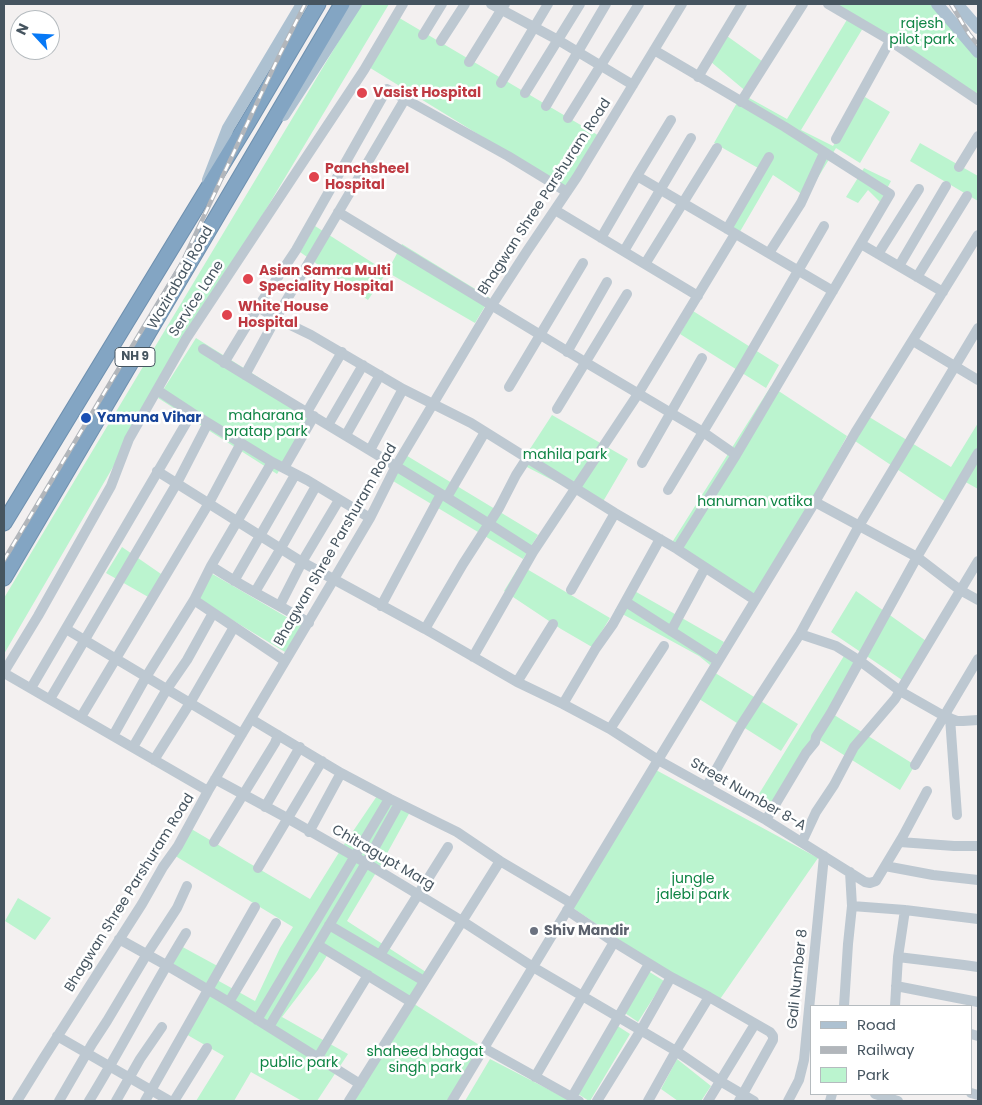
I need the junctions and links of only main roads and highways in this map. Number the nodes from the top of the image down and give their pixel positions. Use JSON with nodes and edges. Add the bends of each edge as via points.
{"nodes":[{"id":1,"x":302,"y":4,"type":"edge"},
{"id":2,"x":318,"y":4,"type":"edge"},
{"id":3,"x":342,"y":4,"type":"edge"},
{"id":4,"x":356,"y":4,"type":"edge"},
{"id":5,"x":937,"y":4,"type":"edge"},
{"id":6,"x":957,"y":4,"type":"edge"},
{"id":7,"x":978,"y":28,"type":"edge"},
{"id":8,"x":978,"y":52,"type":"edge"},
{"id":9,"x":199,"y":203,"type":"junction"},
{"id":10,"x":220,"y":210,"type":"junction"},
{"id":11,"x":4,"y":523,"type":"edge"},
{"id":12,"x":4,"y":578,"type":"edge"}],
"edges":[{"from":1,"to":9,"type":"main road","via":[[228,128]]},
{"from":2,"to":9,"type":"highway","name":"Wazirabad Road","number":"NH 9"},
{"from":3,"to":10,"type":"highway","name":"Wazirabad Road","number":"NH 9"},
{"from":4,"to":10,"type":"main road"},
{"from":5,"to":8,"type":"main road"},
{"from":6,"to":7,"type":"main road"},
{"from":9,"to":11,"type":"highway","name":"Wazirabad Road","number":"NH 9"},
{"from":10,"to":12,"type":"highway","name":"Wazirabad Road","number":"NH 9"}]}
